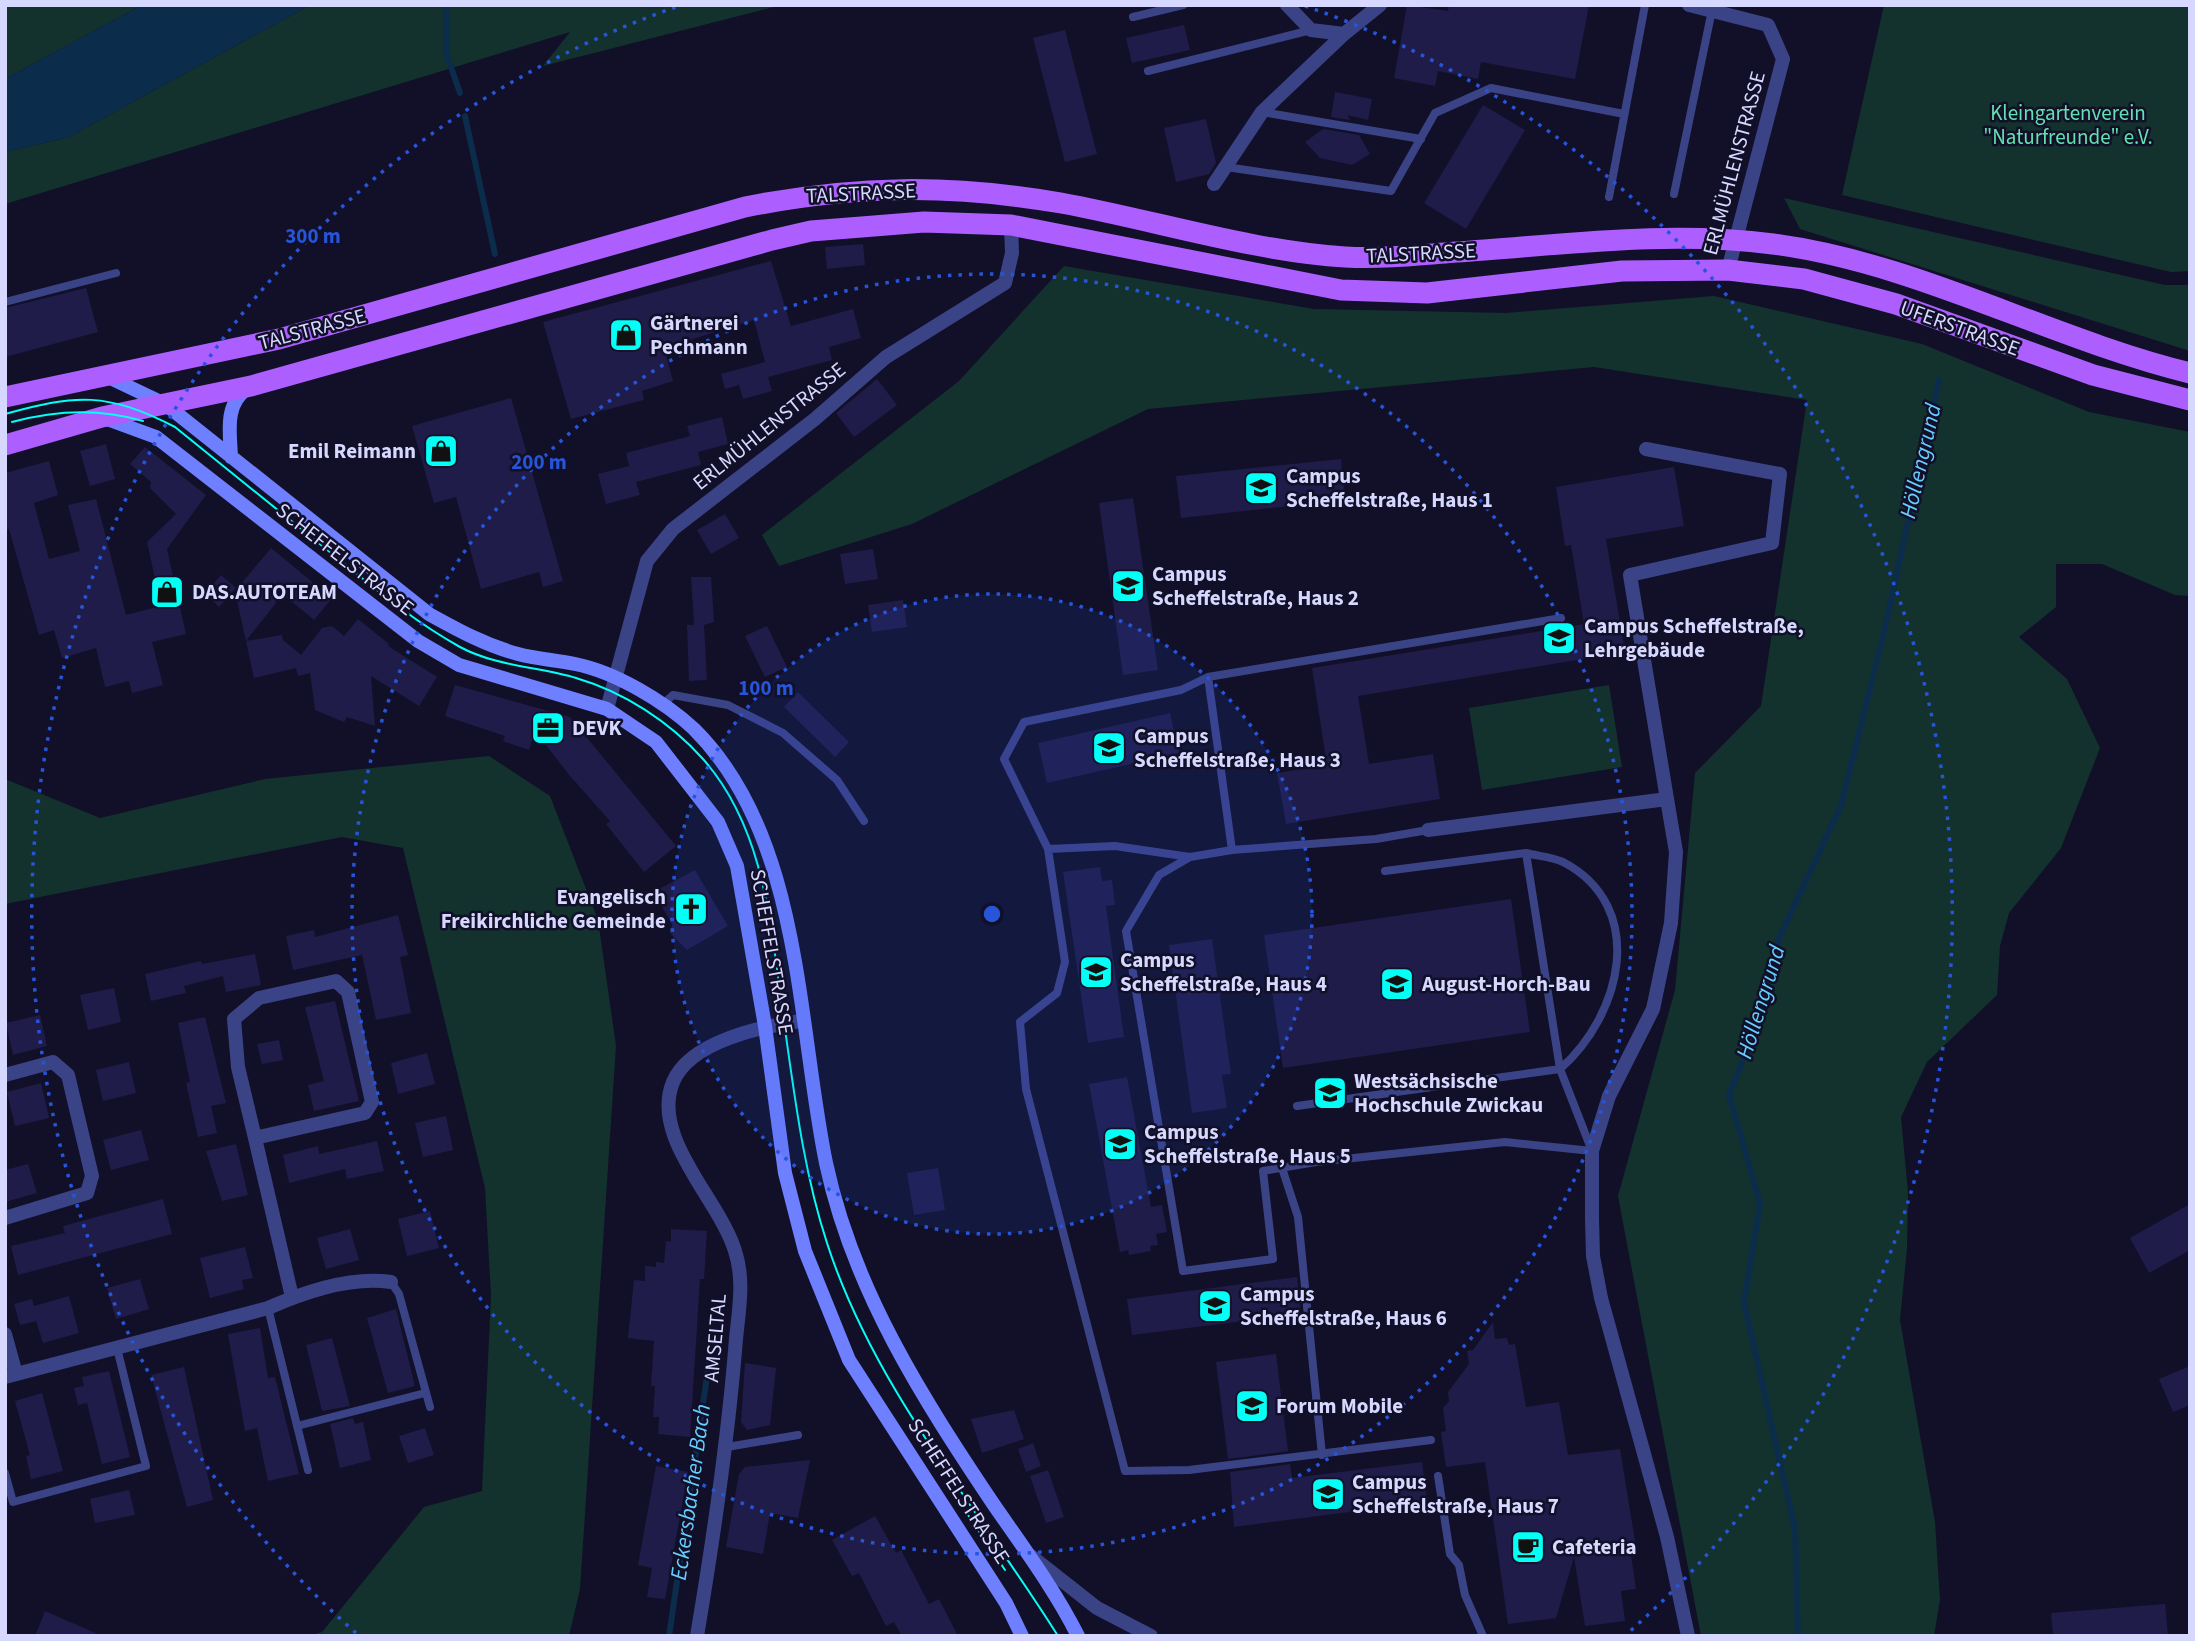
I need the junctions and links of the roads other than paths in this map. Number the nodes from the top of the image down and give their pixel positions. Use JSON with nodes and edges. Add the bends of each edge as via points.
{"nodes":[{"id":1,"x":1183,"y":5,"type":"edge"},
{"id":2,"x":1287,"y":5,"type":"edge"},
{"id":3,"x":1380,"y":5,"type":"edge"},
{"id":4,"x":1645,"y":5,"type":"edge"},
{"id":5,"x":1689,"y":5,"type":"edge"},
{"id":6,"x":1712,"y":10,"type":"junction"},
{"id":7,"x":1133,"y":16,"type":"dead end"},
{"id":8,"x":1311,"y":30,"type":"junction"},
{"id":9,"x":1344,"y":34,"type":"junction"},
{"id":10,"x":1148,"y":71,"type":"dead end"},
{"id":11,"x":1262,"y":112,"type":"junction"},
{"id":12,"x":1624,"y":114,"type":"junction"},
{"id":13,"x":1421,"y":139,"type":"junction"},
{"id":14,"x":1226,"y":167,"type":"junction"},
{"id":15,"x":1213,"y":184,"type":"dead end"},
{"id":16,"x":1674,"y":194,"type":"dead end"},
{"id":17,"x":1609,"y":197,"type":"dead end"},
{"id":18,"x":1011,"y":225,"type":"junction"},
{"id":19,"x":1735,"y":240,"type":"junction"},
{"id":20,"x":1728,"y":270,"type":"junction"},
{"id":21,"x":116,"y":273,"type":"dead end"},
{"id":22,"x":5,"y":302,"type":"edge"},
{"id":23,"x":149,"y":369,"type":"junction"},
{"id":24,"x":2190,"y":373,"type":"edge"},
{"id":25,"x":103,"y":375,"type":"junction"},
{"id":26,"x":251,"y":386,"type":"junction"},
{"id":27,"x":5,"y":397,"type":"edge"},
{"id":28,"x":142,"y":400,"type":"junction"},
{"id":29,"x":2190,"y":400,"type":"edge"},
{"id":30,"x":165,"y":404,"type":"junction"},
{"id":31,"x":102,"y":417,"type":"junction"},
{"id":32,"x":156,"y":437,"type":"junction"},
{"id":33,"x":5,"y":445,"type":"edge"},
{"id":34,"x":1646,"y":449,"type":"dead end"},
{"id":35,"x":231,"y":457,"type":"junction"},
{"id":36,"x":1561,"y":618,"type":"dead end"},
{"id":37,"x":1208,"y":677,"type":"junction"},
{"id":38,"x":615,"y":678,"type":"junction"},
{"id":39,"x":662,"y":705,"type":"junction"},
{"id":40,"x":607,"y":709,"type":"junction"},
{"id":41,"x":1667,"y":799,"type":"junction"},
{"id":42,"x":864,"y":821,"type":"dead end"},
{"id":43,"x":1428,"y":830,"type":"joint"},
{"id":44,"x":1048,"y":849,"type":"junction"},
{"id":45,"x":1231,"y":850,"type":"junction"},
{"id":46,"x":1526,"y":853,"type":"junction"},
{"id":47,"x":1190,"y":857,"type":"junction"},
{"id":48,"x":1385,"y":871,"type":"dead end"},
{"id":49,"x":802,"y":1021,"type":"junction"},
{"id":50,"x":765,"y":1026,"type":"junction"},
{"id":51,"x":1560,"y":1069,"type":"junction"},
{"id":52,"x":5,"y":1075,"type":"edge"},
{"id":53,"x":1297,"y":1106,"type":"dead end"},
{"id":54,"x":255,"y":1138,"type":"junction"},
{"id":55,"x":1592,"y":1151,"type":"junction"},
{"id":56,"x":1282,"y":1168,"type":"junction"},
{"id":57,"x":5,"y":1218,"type":"edge"},
{"id":58,"x":391,"y":1282,"type":"joint"},
{"id":59,"x":292,"y":1297,"type":"junction"},
{"id":60,"x":268,"y":1308,"type":"junction"},
{"id":61,"x":5,"y":1334,"type":"edge"},
{"id":62,"x":117,"y":1348,"type":"junction"},
{"id":63,"x":10,"y":1376,"type":"edge"},
{"id":64,"x":425,"y":1394,"type":"junction"},
{"id":65,"x":430,"y":1407,"type":"dead end"},
{"id":66,"x":297,"y":1426,"type":"junction"},
{"id":67,"x":798,"y":1435,"type":"dead end"},
{"id":68,"x":1431,"y":1440,"type":"dead end"},
{"id":69,"x":727,"y":1447,"type":"junction"},
{"id":70,"x":1322,"y":1455,"type":"junction"},
{"id":71,"x":309,"y":1470,"type":"dead end"},
{"id":72,"x":5,"y":1473,"type":"edge"},
{"id":73,"x":1438,"y":1476,"type":"dead end"},
{"id":74,"x":1026,"y":1552,"type":"junction"},
{"id":75,"x":697,"y":1636,"type":"edge"},
{"id":76,"x":1022,"y":1636,"type":"edge"},
{"id":77,"x":1078,"y":1636,"type":"edge"},
{"id":78,"x":1151,"y":1636,"type":"edge"},
{"id":79,"x":1483,"y":1636,"type":"edge"},
{"id":80,"x":1688,"y":1636,"type":"edge"}],
"edges":[{"from":1,"to":7,"type":"lane"},
{"from":2,"to":8,"type":"street"},
{"from":3,"to":9,"type":"street"},
{"from":4,"to":12,"type":"lane"},
{"from":5,"to":6,"type":"street","name":"ERLMÜHLENSTRASSE"},
{"from":6,"to":16,"type":"lane"},
{"from":6,"to":19,"type":"street","name":"ERLMÜHLENSTRASSE","via":[[1768,25],[1783,59]]},
{"from":8,"to":9,"type":"street"},
{"from":8,"to":10,"type":"lane"},
{"from":9,"to":11,"type":"street"},
{"from":11,"to":13,"type":"lane"},
{"from":11,"to":14,"type":"street"},
{"from":12,"to":13,"type":"lane","via":[[1491,88],[1436,113]]},
{"from":12,"to":17,"type":"lane"},
{"from":13,"to":14,"type":"lane","via":[[1391,191]]},
{"from":14,"to":15,"type":"street"},
{"from":18,"to":20,"type":"main road","name":"TALSTRASSE","via":[[1341,290],[1427,293],[1622,271]]},
{"from":18,"to":26,"type":"main road","name":"TALSTRASSE","via":[[924,222],[811,231]]},
{"from":18,"to":38,"type":"street","name":"ERLMÜHLENSTRASSE","via":[[1012,253],[1005,283],[886,357],[673,530],[647,561]]},
{"from":19,"to":20,"type":"street","name":"ERLMÜHLENSTRASSE"},
{"from":19,"to":23,"type":"main road","name":"TALSTRASSE","via":[[1620,240],[1344,257],[987,192],[868,188],[745,207],[279,339]]},
{"from":19,"to":24,"type":"main road","name":"UFERSTRASSE","via":[[1794,247],[1893,271],[2086,344]]},
{"from":20,"to":29,"type":"main road","name":"UFERSTRASSE","via":[[1804,279],[1896,304],[2093,375]]},
{"from":21,"to":22,"type":"lane"},
{"from":23,"to":25,"type":"main road","name":"TALSTRASSE"},
{"from":23,"to":28,"type":"street"},
{"from":25,"to":27,"type":"main road","name":"TALSTRASSE"},
{"from":25,"to":28,"type":"street"},
{"from":26,"to":30,"type":"main road","name":"TALSTRASSE"},
{"from":26,"to":35,"type":"street","via":[[232,406]]},
{"from":28,"to":30,"type":"main road","name":"TALSTRASSE"},
{"from":28,"to":31,"type":"main road","name":"TALSTRASSE"},
{"from":28,"to":32,"type":"street","name":"SCHEFFELSTRASSE"},
{"from":30,"to":35,"type":"street","name":"SCHEFFELSTRASSE"},
{"from":31,"to":32,"type":"street","name":"SCHEFFELSTRASSE"},
{"from":31,"to":33,"type":"main road","name":"TALSTRASSE"},
{"from":32,"to":40,"type":"street","name":"SCHEFFELSTRASSE","via":[[418,642],[459,665]]},
{"from":34,"to":41,"type":"street","via":[[1780,474],[1772,543],[1630,575]]},
{"from":35,"to":38,"type":"street","name":"SCHEFFELSTRASSE","via":[[429,614],[473,639],[521,655],[578,664]]},
{"from":36,"to":37,"type":"lane"},
{"from":37,"to":44,"type":"lane","via":[[1181,690],[1024,722],[1004,758]]},
{"from":37,"to":45,"type":"lane"},
{"from":38,"to":39,"type":"street","name":"SCHEFFELSTRASSE"},
{"from":38,"to":40,"type":"street","name":"ERLMÜHLENSTRASSE"},
{"from":39,"to":42,"type":"lane","via":[[673,695],[728,705],[783,733],[836,780]]},
{"from":39,"to":49,"type":"street","name":"SCHEFFELSTRASSE","via":[[693,728],[749,804],[770,854],[789,930]]},
{"from":40,"to":50,"type":"street","name":"SCHEFFELSTRASSE","via":[[656,742],[718,822],[737,866]]},
{"from":41,"to":43,"type":"street"},
{"from":41,"to":55,"type":"street","via":[[1676,852],[1671,923],[1653,1009],[1609,1096]]},
{"from":43,"to":45,"type":"lane","via":[[1376,839]]},
{"from":44,"to":47,"type":"lane","via":[[1115,846]]},
{"from":44,"to":70,"type":"lane","via":[[1065,962],[1056,993],[1020,1022],[1026,1089],[1125,1471],[1189,1470]]},
{"from":45,"to":47,"type":"lane"},
{"from":46,"to":48,"type":"lane"},
{"from":46,"to":51,"type":"lane"},
{"from":46,"to":51,"type":"lane","via":[[1561,861],[1587,878],[1615,932],[1618,974],[1606,1009],[1577,1054]]},
{"from":47,"to":56,"type":"lane","via":[[1159,874],[1126,931],[1183,1271],[1273,1259],[1263,1171]]},
{"from":49,"to":50,"type":"street","name":"AMSELTAL"},
{"from":49,"to":74,"type":"street","name":"SCHEFFELSTRASSE","via":[[827,1163],[844,1232],[867,1291],[962,1457]]},
{"from":50,"to":69,"type":"street","name":"AMSELTAL","via":[[700,1051],[683,1065],[672,1083],[668,1119],[736,1252],[741,1297]]},
{"from":50,"to":76,"type":"street","name":"SCHEFFELSTRASSE","via":[[785,1172],[805,1251],[849,1360],[1006,1603]]},
{"from":51,"to":53,"type":"lane"},
{"from":51,"to":55,"type":"lane"},
{"from":52,"to":57,"type":"street","via":[[53,1062],[68,1075],[92,1176],[87,1194]]},
{"from":54,"to":54,"type":"street","via":[[365,1113],[372,1102],[348,992],[336,981],[258,998],[234,1018],[238,1067]]},
{"from":54,"to":59,"type":"street"},
{"from":55,"to":56,"type":"lane","via":[[1505,1142]]},
{"from":55,"to":80,"type":"street","via":[[1593,1256],[1599,1287],[1667,1537]]},
{"from":56,"to":70,"type":"lane","via":[[1298,1217]]},
{"from":58,"to":59,"type":"street","via":[[368,1279]]},
{"from":58,"to":64,"type":"lane","via":[[399,1294]]},
{"from":59,"to":60,"type":"street"},
{"from":60,"to":62,"type":"street"},
{"from":60,"to":66,"type":"lane"},
{"from":61,"to":63,"type":"street"},
{"from":62,"to":63,"type":"street"},
{"from":62,"to":72,"type":"lane","via":[[146,1466],[13,1502]]},
{"from":64,"to":65,"type":"lane"},
{"from":64,"to":66,"type":"lane"},
{"from":66,"to":71,"type":"lane"},
{"from":67,"to":69,"type":"lane"},
{"from":68,"to":70,"type":"lane"},
{"from":69,"to":75,"type":"street","name":"AMSELTAL"},
{"from":73,"to":79,"type":"lane","via":[[1450,1554],[1459,1565],[1465,1595]]},
{"from":74,"to":77,"type":"street","name":"SCHEFFELSTRASSE"},
{"from":74,"to":78,"type":"street","name":"SCHEFFELSTRASSE","via":[[1097,1608]]}]}
